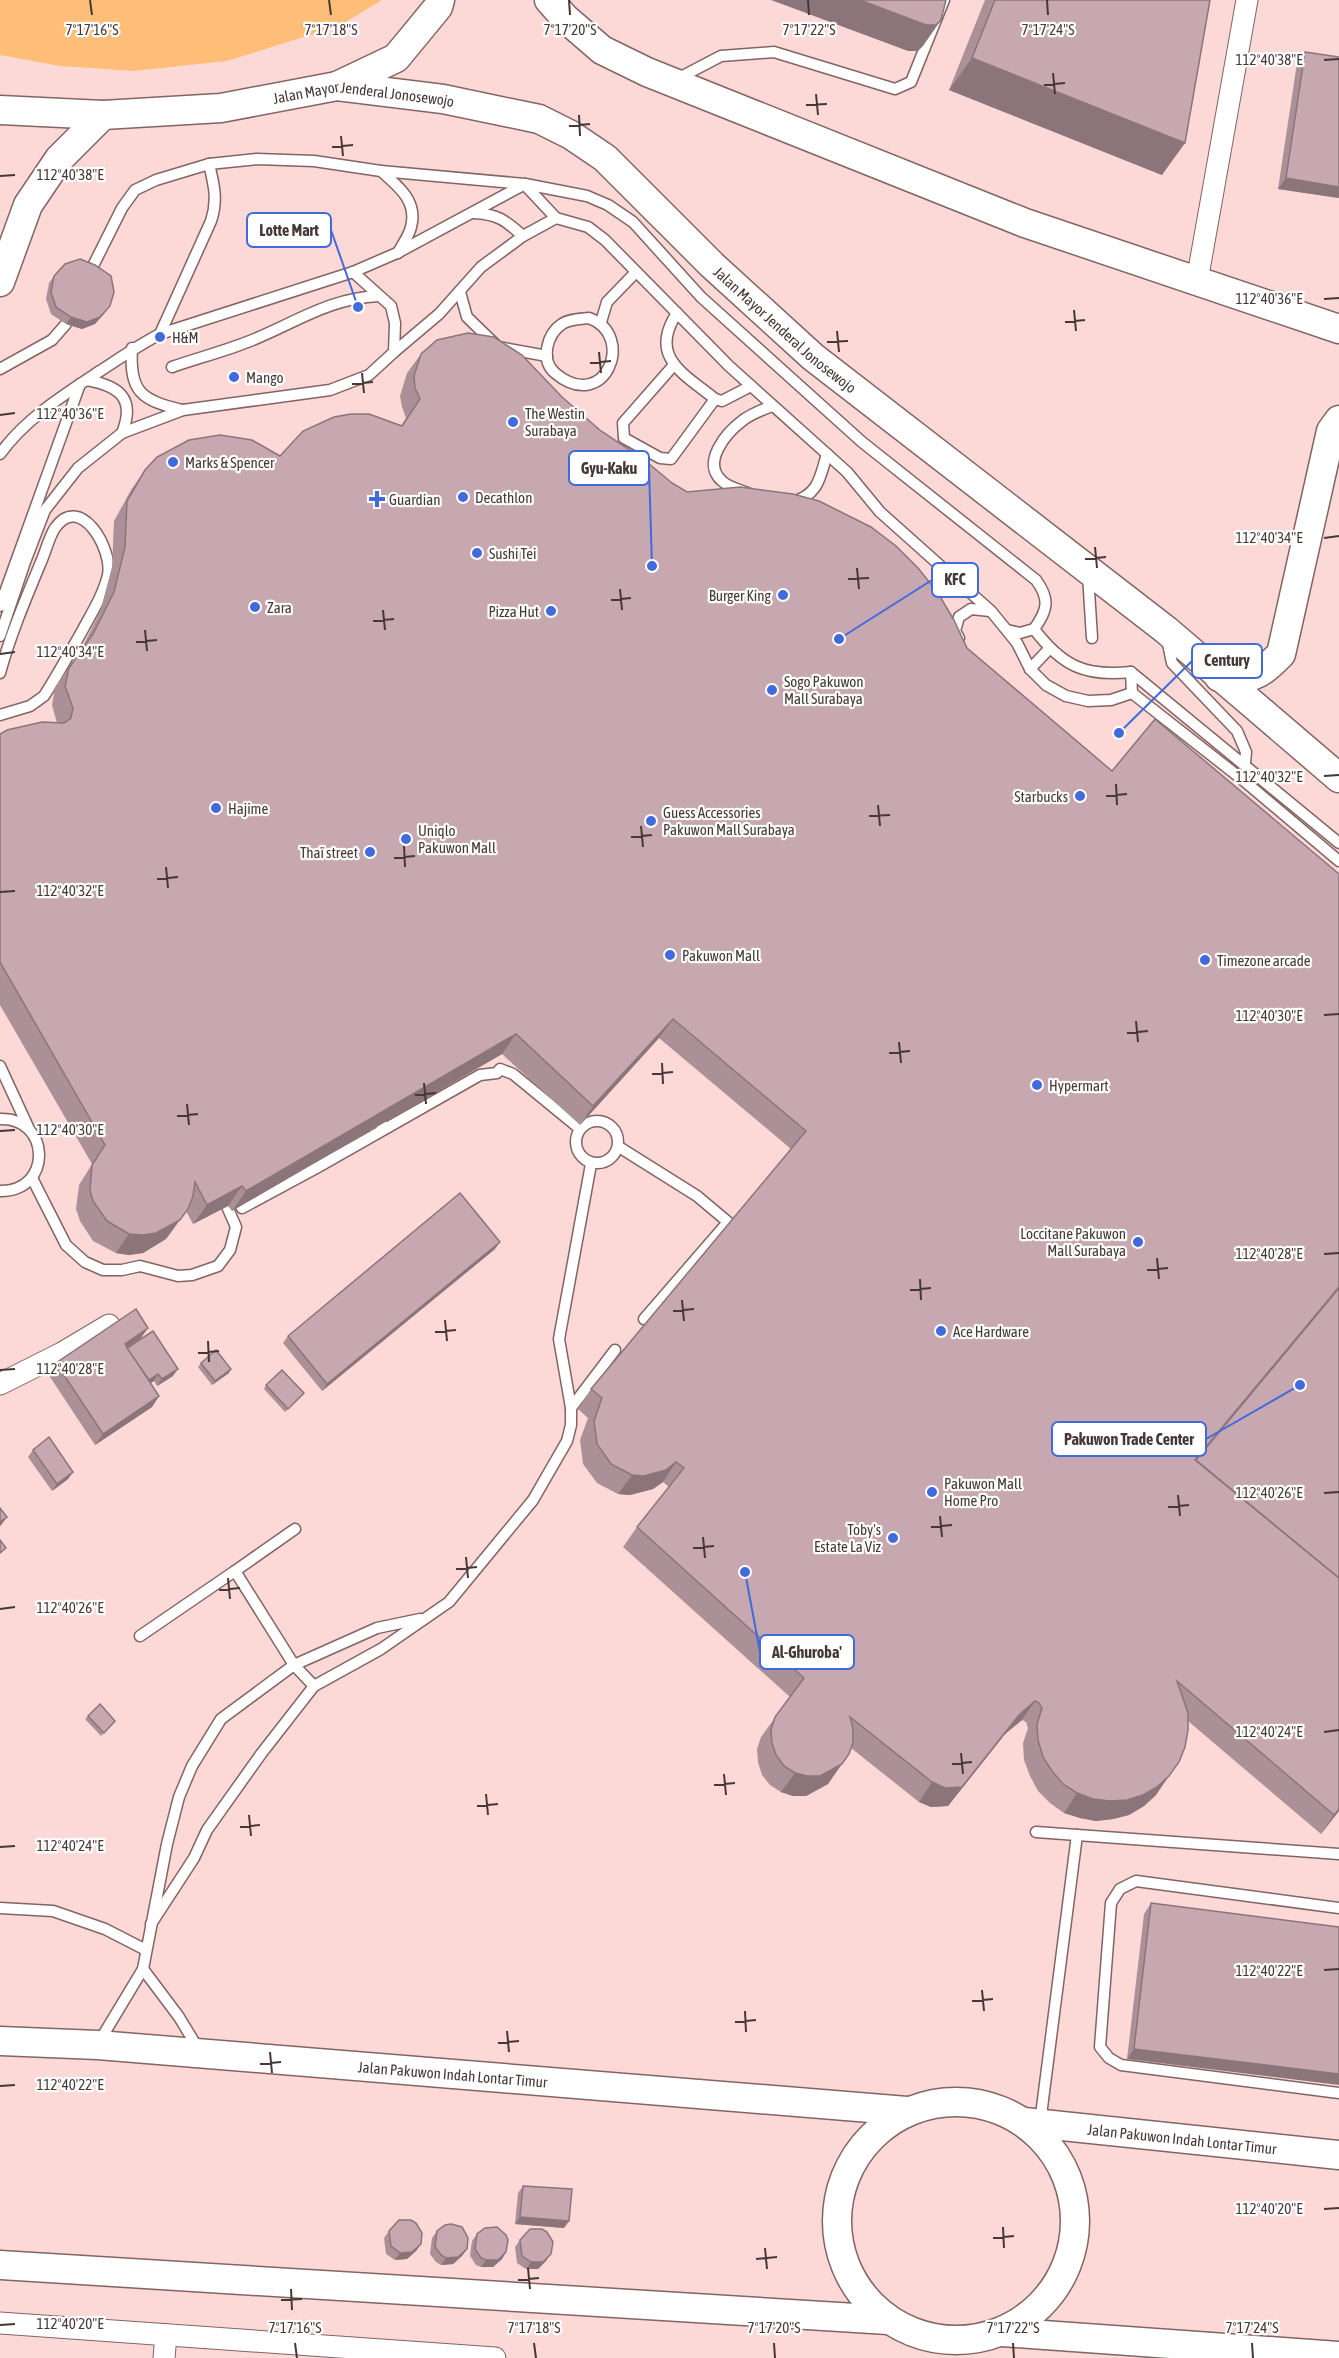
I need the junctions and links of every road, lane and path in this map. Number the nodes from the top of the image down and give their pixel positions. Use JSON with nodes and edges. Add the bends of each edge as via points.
{"nodes":[{"id":1,"x":440,"y":0,"type":"edge"},
{"id":2,"x":944,"y":0,"type":"edge"},
{"id":3,"x":1247,"y":0,"type":"edge"},
{"id":4,"x":560,"y":6,"type":"edge"},
{"id":5,"x":672,"y":82,"type":"junction"},
{"id":6,"x":337,"y":86,"type":"junction"},
{"id":7,"x":0,"y":110,"type":"edge"},
{"id":8,"x":103,"y":116,"type":"junction"},
{"id":9,"x":208,"y":164,"type":"junction"},
{"id":10,"x":381,"y":171,"type":"junction"},
{"id":11,"x":525,"y":184,"type":"junction"},
{"id":12,"x":472,"y":213,"type":"junction"},
{"id":13,"x":556,"y":218,"type":"junction"},
{"id":14,"x":8,"y":235,"type":"edge"},
{"id":15,"x":524,"y":236,"type":"junction"},
{"id":16,"x":398,"y":253,"type":"junction"},
{"id":17,"x":90,"y":272,"type":"edge"},
{"id":18,"x":353,"y":272,"type":"junction"},
{"id":19,"x":636,"y":272,"type":"junction"},
{"id":20,"x":0,"y":282,"type":"edge"},
{"id":21,"x":1197,"y":282,"type":"junction"},
{"id":22,"x":460,"y":292,"type":"junction"},
{"id":23,"x":379,"y":296,"type":"junction"},
{"id":24,"x":676,"y":313,"type":"junction"},
{"id":25,"x":601,"y":322,"type":"junction"},
{"id":26,"x":66,"y":324,"type":"edge"},
{"id":27,"x":1339,"y":329,"type":"edge"},
{"id":28,"x":160,"y":334,"type":"junction"},
{"id":29,"x":132,"y":348,"type":"junction"},
{"id":30,"x":394,"y":352,"type":"junction"},
{"id":31,"x":547,"y":356,"type":"junction"},
{"id":32,"x":673,"y":366,"type":"junction"},
{"id":33,"x":172,"y":367,"type":"dead end"},
{"id":34,"x":0,"y":369,"type":"edge"},
{"id":35,"x":83,"y":382,"type":"junction"},
{"id":36,"x":751,"y":386,"type":"junction"},
{"id":37,"x":715,"y":399,"type":"junction"},
{"id":38,"x":772,"y":406,"type":"junction"},
{"id":39,"x":183,"y":410,"type":"junction"},
{"id":40,"x":1339,"y":420,"type":"edge"},
{"id":41,"x":122,"y":433,"type":"junction"},
{"id":42,"x":0,"y":454,"type":"edge"},
{"id":43,"x":827,"y":454,"type":"junction"},
{"id":44,"x":762,"y":498,"type":"edge"},
{"id":45,"x":778,"y":502,"type":"edge"},
{"id":46,"x":1088,"y":570,"type":"junction"},
{"id":47,"x":0,"y":606,"type":"edge"},
{"id":48,"x":991,"y":611,"type":"junction"},
{"id":49,"x":1034,"y":629,"type":"junction"},
{"id":50,"x":1007,"y":630,"type":"junction"},
{"id":51,"x":1166,"y":630,"type":"junction"},
{"id":52,"x":0,"y":636,"type":"edge"},
{"id":53,"x":1092,"y":638,"type":"dead end"},
{"id":54,"x":963,"y":646,"type":"edge"},
{"id":55,"x":1049,"y":649,"type":"junction"},
{"id":56,"x":1030,"y":669,"type":"junction"},
{"id":57,"x":1131,"y":672,"type":"junction"},
{"id":58,"x":0,"y":673,"type":"edge"},
{"id":59,"x":1218,"y":677,"type":"junction"},
{"id":60,"x":1132,"y":693,"type":"junction"},
{"id":61,"x":0,"y":715,"type":"edge"},
{"id":62,"x":1245,"y":764,"type":"junction"},
{"id":63,"x":1339,"y":778,"type":"edge"},
{"id":64,"x":1339,"y":843,"type":"edge"},
{"id":65,"x":1339,"y":861,"type":"edge"},
{"id":66,"x":0,"y":1066,"type":"edge"},
{"id":67,"x":0,"y":1119,"type":"edge"},
{"id":68,"x":28,"y":1129,"type":"junction"},
{"id":69,"x":579,"y":1130,"type":"junction"},
{"id":70,"x":619,"y":1147,"type":"junction"},
{"id":71,"x":591,"y":1164,"type":"junction"},
{"id":72,"x":32,"y":1178,"type":"junction"},
{"id":73,"x":212,"y":1183,"type":"edge"},
{"id":74,"x":0,"y":1191,"type":"edge"},
{"id":75,"x":242,"y":1208,"type":"edge"},
{"id":76,"x":644,"y":1319,"type":"dead end"},
{"id":77,"x":109,"y":1325,"type":"edge"},
{"id":78,"x":615,"y":1350,"type":"dead end"},
{"id":79,"x":0,"y":1384,"type":"edge"},
{"id":80,"x":571,"y":1408,"type":"junction"},
{"id":81,"x":295,"y":1529,"type":"dead end"},
{"id":82,"x":235,"y":1571,"type":"junction"},
{"id":83,"x":423,"y":1618,"type":"junction"},
{"id":84,"x":140,"y":1636,"type":"dead end"},
{"id":85,"x":294,"y":1665,"type":"junction"},
{"id":86,"x":314,"y":1686,"type":"junction"},
{"id":87,"x":1036,"y":1832,"type":"dead end"},
{"id":88,"x":1077,"y":1835,"type":"junction"},
{"id":89,"x":1339,"y":1854,"type":"edge"},
{"id":90,"x":0,"y":1908,"type":"edge"},
{"id":91,"x":1339,"y":1908,"type":"edge"},
{"id":92,"x":151,"y":1924,"type":"junction"},
{"id":93,"x":147,"y":1950,"type":"junction"},
{"id":94,"x":143,"y":1969,"type":"junction"},
{"id":95,"x":0,"y":2041,"type":"edge"},
{"id":96,"x":98,"y":2045,"type":"junction"},
{"id":97,"x":203,"y":2055,"type":"junction"},
{"id":98,"x":1339,"y":2093,"type":"edge"},
{"id":99,"x":908,"y":2111,"type":"junction"},
{"id":100,"x":1032,"y":2123,"type":"junction"},
{"id":101,"x":1339,"y":2155,"type":"edge"},
{"id":102,"x":0,"y":2265,"type":"edge"},
{"id":103,"x":888,"y":2320,"type":"junction"},
{"id":104,"x":0,"y":2323,"type":"edge"},
{"id":105,"x":1002,"y":2332,"type":"junction"},
{"id":106,"x":166,"y":2335,"type":"junction"},
{"id":107,"x":426,"y":2356,"type":"edge"},
{"id":108,"x":1339,"y":2356,"type":"edge"},
{"id":109,"x":164,"y":2358,"type":"edge"},
{"id":110,"x":495,"y":2358,"type":"edge"}],
"edges":[{"from":1,"to":6,"type":"street","via":[[396,58]]},
{"from":2,"to":5,"type":"lane","via":[[911,82],[895,89],[774,52],[721,56]]},
{"from":3,"to":21,"type":"street"},
{"from":4,"to":5,"type":"street","via":[[602,50]]},
{"from":5,"to":21,"type":"street","via":[[1025,223]]},
{"from":6,"to":8,"type":"street","name":"Jalan Mayor Jenderal Jonosewojo","via":[[221,108]]},
{"from":6,"to":46,"type":"street","name":"Jalan Mayor Jenderal Jonosewojo","via":[[443,99],[538,119],[571,135],[605,158],[712,265],[813,357]]},
{"from":7,"to":8,"type":"street","name":"Jalan Mayor Jenderal Jonosewojo"},
{"from":8,"to":14,"type":"street","via":[[59,159]]},
{"from":9,"to":10,"type":"lane","via":[[257,159],[314,161]]},
{"from":9,"to":17,"type":"lane","via":[[135,190]]},
{"from":9,"to":28,"type":"lane","via":[[216,205]]},
{"from":10,"to":11,"type":"lane"},
{"from":10,"to":16,"type":"lane","via":[[406,193],[411,208],[412,227]]},
{"from":11,"to":12,"type":"lane"},
{"from":11,"to":13,"type":"lane"},
{"from":11,"to":49,"type":"lane","via":[[587,196],[633,222],[701,297],[853,434],[1036,580],[1044,591],[1046,608]]},
{"from":12,"to":15,"type":"lane","via":[[502,218]]},
{"from":12,"to":16,"type":"lane"},
{"from":13,"to":15,"type":"lane"},
{"from":13,"to":19,"type":"lane","via":[[588,227]]},
{"from":14,"to":20,"type":"street"},
{"from":15,"to":22,"type":"lane","via":[[481,267]]},
{"from":16,"to":18,"type":"lane"},
{"from":18,"to":23,"type":"lane"},
{"from":18,"to":28,"type":"lane"},
{"from":19,"to":24,"type":"lane"},
{"from":19,"to":25,"type":"lane","via":[[607,302]]},
{"from":21,"to":27,"type":"street"},
{"from":22,"to":30,"type":"lane"},
{"from":22,"to":31,"type":"lane","via":[[467,317],[498,346]]},
{"from":23,"to":30,"type":"lane","via":[[390,306],[395,323]]},
{"from":23,"to":33,"type":"lane","via":[[321,308],[250,341]]},
{"from":24,"to":32,"type":"lane","via":[[669,325],[666,350]]},
{"from":24,"to":36,"type":"lane"},
{"from":25,"to":31,"type":"lane","via":[[589,318],[562,323],[547,344]]},
{"from":25,"to":31,"type":"lane","via":[[609,333],[612,360],[598,382],[586,386],[562,378],[552,370]]},
{"from":26,"to":34,"type":"lane","via":[[52,340]]},
{"from":28,"to":29,"type":"lane"},
{"from":29,"to":35,"type":"lane"},
{"from":29,"to":39,"type":"lane","via":[[139,393]]},
{"from":30,"to":39,"type":"lane","via":[[369,375],[330,390]]},
{"from":32,"to":37,"type":"lane"},
{"from":32,"to":37,"type":"lane","via":[[623,423],[624,438],[660,458],[671,459]]},
{"from":35,"to":41,"type":"lane","via":[[116,389],[126,402],[128,412]]},
{"from":35,"to":42,"type":"lane","via":[[20,430]]},
{"from":35,"to":47,"type":"lane"},
{"from":36,"to":37,"type":"lane","via":[[722,401]]},
{"from":36,"to":38,"type":"lane"},
{"from":38,"to":43,"type":"lane"},
{"from":38,"to":44,"type":"lane","via":[[742,421],[718,447],[714,460],[721,481]]},
{"from":39,"to":41,"type":"lane"},
{"from":40,"to":59,"type":"street","via":[[1331,431],[1281,654],[1264,671],[1246,679]]},
{"from":41,"to":52,"type":"lane","via":[[78,468],[45,510]]},
{"from":43,"to":45,"type":"lane","via":[[818,484],[806,498]]},
{"from":43,"to":48,"type":"lane","via":[[880,512]]},
{"from":46,"to":51,"type":"street","name":"Jalan Mayor Jenderal Jonosewojo"},
{"from":46,"to":53,"type":"lane"},
{"from":48,"to":50,"type":"lane"},
{"from":48,"to":54,"type":"lane","via":[[971,609],[959,616],[955,631]]},
{"from":49,"to":50,"type":"lane","via":[[1020,633]]},
{"from":49,"to":55,"type":"lane"},
{"from":50,"to":56,"type":"lane"},
{"from":51,"to":59,"type":"street","name":"Jalan Mayor Jenderal Jonosewojo"},
{"from":51,"to":62,"type":"lane","via":[[1172,663],[1237,731],[1246,752]]},
{"from":55,"to":56,"type":"lane"},
{"from":55,"to":57,"type":"lane","via":[[1066,663],[1087,672]]},
{"from":56,"to":60,"type":"lane","via":[[1046,685],[1066,696],[1088,701],[1111,700]]},
{"from":57,"to":60,"type":"lane"},
{"from":57,"to":62,"type":"lane"},
{"from":58,"to":61,"type":"lane","via":[[56,528],[65,519],[75,517],[93,526],[108,559],[108,574],[99,599],[44,696],[30,706]]},
{"from":59,"to":63,"type":"street","name":"Jalan Mayor Jenderal Jonosewojo"},
{"from":60,"to":65,"type":"lane"},
{"from":62,"to":64,"type":"lane"},
{"from":66,"to":68,"type":"lane"},
{"from":67,"to":68,"type":"lane","via":[[19,1122]]},
{"from":68,"to":72,"type":"lane","via":[[35,1137],[40,1158]]},
{"from":69,"to":70,"type":"lane","via":[[598,1120],[610,1125],[617,1134]]},
{"from":69,"to":71,"type":"lane","via":[[577,1150]]},
{"from":69,"to":75,"type":"lane","via":[[512,1077],[497,1073],[480,1075]]},
{"from":70,"to":71,"type":"lane","via":[[603,1164]]},
{"from":70,"to":76,"type":"lane","via":[[697,1196],[729,1222]]},
{"from":71,"to":80,"type":"lane","via":[[559,1339]]},
{"from":72,"to":73,"type":"lane","via":[[66,1245],[85,1262],[103,1269],[140,1266],[177,1276],[218,1266],[233,1242],[236,1227],[219,1189]]},
{"from":72,"to":74,"type":"lane","via":[[10,1191]]},
{"from":77,"to":79,"type":"street"},
{"from":78,"to":80,"type":"lane"},
{"from":80,"to":83,"type":"lane","via":[[567,1441],[533,1500],[449,1602]]},
{"from":81,"to":82,"type":"lane"},
{"from":82,"to":84,"type":"lane"},
{"from":82,"to":85,"type":"lane"},
{"from":83,"to":85,"type":"lane","via":[[377,1628]]},
{"from":83,"to":86,"type":"lane","via":[[381,1649]]},
{"from":85,"to":86,"type":"lane"},
{"from":85,"to":92,"type":"lane","via":[[221,1719],[192,1766],[176,1807]]},
{"from":86,"to":92,"type":"lane","via":[[207,1830],[194,1858]]},
{"from":87,"to":88,"type":"lane"},
{"from":88,"to":89,"type":"lane"},
{"from":88,"to":100,"type":"lane"},
{"from":90,"to":93,"type":"lane","via":[[61,1913]]},
{"from":91,"to":98,"type":"lane","via":[[1136,1881],[1120,1889],[1111,1903],[1100,2047],[1108,2058],[1121,2065]]},
{"from":92,"to":93,"type":"lane"},
{"from":93,"to":94,"type":"lane"},
{"from":94,"to":96,"type":"lane"},
{"from":94,"to":97,"type":"lane"},
{"from":95,"to":96,"type":"street","name":"Jalan Pakuwon Indah Lontar Timur"},
{"from":96,"to":97,"type":"street","name":"Jalan Pakuwon Indah Lontar Timur"},
{"from":97,"to":99,"type":"street","name":"Jalan Pakuwon Indah Lontar Timur"},
{"from":99,"to":100,"type":"street","via":[[937,2103],[967,2102],[997,2108]]},
{"from":99,"to":103,"type":"street","via":[[877,2131],[854,2158],[840,2192],[837,2228],[845,2264],[862,2295]]},
{"from":100,"to":101,"type":"street","name":"Jalan Pakuwon Indah Lontar Timur"},
{"from":100,"to":105,"type":"street","via":[[1069,2181],[1075,2219],[1070,2256],[1054,2290],[1028,2317]]},
{"from":102,"to":103,"type":"street"},
{"from":103,"to":105,"type":"street","via":[[915,2334],[944,2341],[974,2340]]},
{"from":104,"to":106,"type":"street"},
{"from":105,"to":108,"type":"street"},
{"from":106,"to":107,"type":"street"},
{"from":106,"to":109,"type":"street"},
{"from":107,"to":110,"type":"street"}]}
